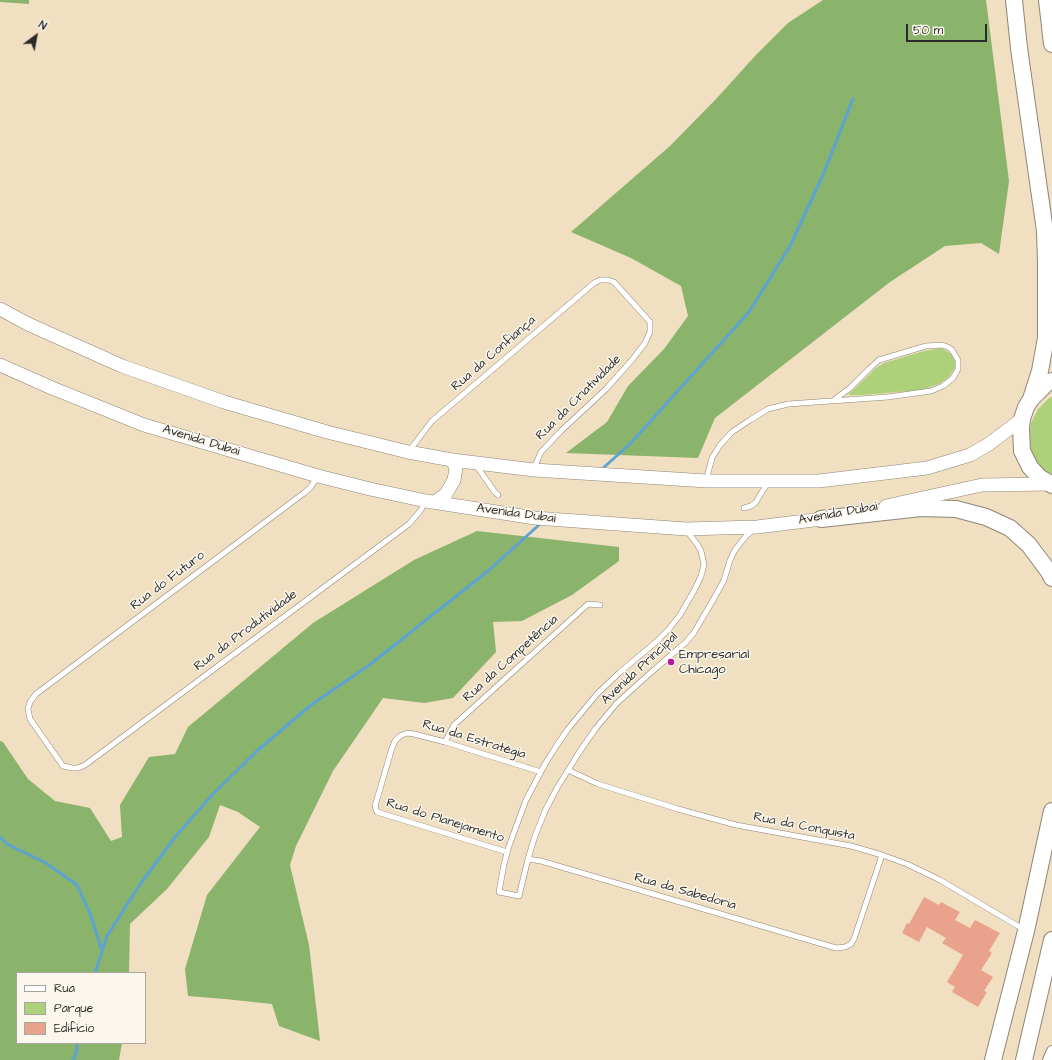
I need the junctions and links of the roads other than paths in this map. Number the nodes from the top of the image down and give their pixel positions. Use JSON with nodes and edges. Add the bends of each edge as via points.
{"nodes":[{"id":1,"x":1014,"y":0,"type":"edge"},
{"id":2,"x":1047,"y":0,"type":"edge"},
{"id":3,"x":1052,"y":44,"type":"edge"},
{"id":4,"x":0,"y":309,"type":"edge"},
{"id":5,"x":650,"y":322,"type":"joint"},
{"id":6,"x":0,"y":365,"type":"edge"},
{"id":7,"x":1052,"y":381,"type":"edge"},
{"id":8,"x":1031,"y":399,"type":"junction"},
{"id":9,"x":834,"y":400,"type":"junction"},
{"id":10,"x":1022,"y":419,"type":"junction"},
{"id":11,"x":408,"y":452,"type":"junction"},
{"id":12,"x":452,"y":460,"type":"junction"},
{"id":13,"x":474,"y":463,"type":"junction"},
{"id":14,"x":534,"y":470,"type":"junction"},
{"id":15,"x":318,"y":476,"type":"junction"},
{"id":16,"x":707,"y":481,"type":"junction"},
{"id":17,"x":769,"y":481,"type":"junction"},
{"id":18,"x":1051,"y":485,"type":"edge"},
{"id":19,"x":498,"y":495,"type":"dead end"},
{"id":20,"x":430,"y":501,"type":"junction"},
{"id":21,"x":744,"y":508,"type":"dead end"},
{"id":22,"x":821,"y":519,"type":"junction"},
{"id":23,"x":757,"y":527,"type":"junction"},
{"id":24,"x":686,"y":529,"type":"junction"},
{"id":25,"x":1052,"y":578,"type":"edge"},
{"id":26,"x":600,"y":604,"type":"dead end"},
{"id":27,"x":445,"y":742,"type":"junction"},
{"id":28,"x":72,"y":768,"type":"joint"},
{"id":29,"x":568,"y":770,"type":"junction"},
{"id":30,"x":541,"y":772,"type":"junction"},
{"id":31,"x":1052,"y":811,"type":"edge"},
{"id":32,"x":377,"y":812,"type":"joint"},
{"id":33,"x":507,"y":852,"type":"junction"},
{"id":34,"x":882,"y":855,"type":"junction"},
{"id":35,"x":528,"y":859,"type":"junction"},
{"id":36,"x":1026,"y":931,"type":"junction"},
{"id":37,"x":1052,"y":940,"type":"edge"},
{"id":38,"x":1052,"y":1051,"type":"edge"},
{"id":39,"x":993,"y":1060,"type":"edge"},
{"id":40,"x":1024,"y":1060,"type":"edge"},
{"id":41,"x":1048,"y":1060,"type":"edge"}],
"edges":[{"from":1,"to":8,"type":"main road","via":[[1045,231],[1046,338],[1040,371]]},
{"from":2,"to":3,"type":"main road"},
{"from":4,"to":11,"type":"street","via":[[122,366],[224,402]]},
{"from":5,"to":11,"type":"lane","name":"Rua da Confiança","via":[[614,282],[600,280],[594,283],[432,421]]},
{"from":5,"to":14,"type":"lane","name":"Rua da Criatividade","via":[[650,332],[645,343],[632,360],[541,452]]},
{"from":6,"to":15,"type":"street","name":"Avenida Dubai","via":[[144,424]]},
{"from":7,"to":8,"type":"main road"},
{"from":8,"to":10,"type":"main road"},
{"from":9,"to":9,"type":"lane","via":[[888,397],[931,391],[953,378],[958,369],[958,360],[952,350],[942,345],[926,346],[879,360]]},
{"from":9,"to":16,"type":"lane","via":[[788,404],[768,410],[750,420],[720,444],[712,458]]},
{"from":10,"to":17,"type":"street","via":[[990,444],[970,455],[927,468],[819,481]]},
{"from":10,"to":18,"type":"main road","via":[[1022,451],[1034,472]]},
{"from":11,"to":12,"type":"street"},
{"from":12,"to":13,"type":"street"},
{"from":12,"to":20,"type":"street","via":[[456,468],[454,480],[446,494]]},
{"from":13,"to":14,"type":"street"},
{"from":13,"to":19,"type":"lane"},
{"from":14,"to":16,"type":"street"},
{"from":15,"to":20,"type":"street","name":"Avenida Dubai"},
{"from":15,"to":28,"type":"lane","name":"Rua do Futuro","via":[[304,493],[36,694],[28,709],[30,719],[63,766]]},
{"from":16,"to":17,"type":"street"},
{"from":17,"to":21,"type":"lane","via":[[756,502]]},
{"from":18,"to":22,"type":"street","name":"Avenida Dubai","via":[[982,485]]},
{"from":20,"to":24,"type":"street","name":"Avenida Dubai","via":[[535,518]]},
{"from":20,"to":28,"type":"lane","name":"Rua da Produtividade","via":[[409,524],[84,765]]},
{"from":22,"to":23,"type":"street","name":"Avenida Dubai"},
{"from":22,"to":25,"type":"main road","via":[[921,508],[956,509],[986,517],[1010,528],[1029,545]]},
{"from":23,"to":24,"type":"street","name":"Avenida Dubai"},
{"from":23,"to":29,"type":"lane","name":"Avenida Principal","via":[[735,550],[724,580],[693,634],[617,703],[596,728]]},
{"from":24,"to":30,"type":"lane","name":"Avenida Principal","via":[[701,551],[704,565],[696,589],[668,630],[597,694],[568,729]]},
{"from":26,"to":27,"type":"lane","name":"Rua da Competência","via":[[588,604],[454,725]]},
{"from":27,"to":30,"type":"lane","name":"Rua da Estratégia"},
{"from":27,"to":32,"type":"lane","name":"Rua da Estratégia","via":[[407,733],[395,741],[375,806]]},
{"from":29,"to":34,"type":"lane","name":"Rua da Conquista","via":[[598,784],[736,825],[851,846]]},
{"from":29,"to":35,"type":"lane","name":"Avenida Principal","via":[[545,811]]},
{"from":30,"to":33,"type":"lane","name":"Avenida Principal","via":[[526,800]]},
{"from":31,"to":36,"type":"main road"},
{"from":32,"to":33,"type":"lane","name":"Rua do Planejamento"},
{"from":33,"to":35,"type":"lane","name":"Avenida Principal","via":[[499,892],[519,896]]},
{"from":34,"to":35,"type":"lane","name":"Rua da Sabedoria","via":[[854,939],[851,944],[836,948]]},
{"from":34,"to":36,"type":"lane","name":"Rua da Conquista","via":[[940,880]]},
{"from":36,"to":39,"type":"main road"},
{"from":37,"to":40,"type":"main road"},
{"from":38,"to":41,"type":"street"}]}
